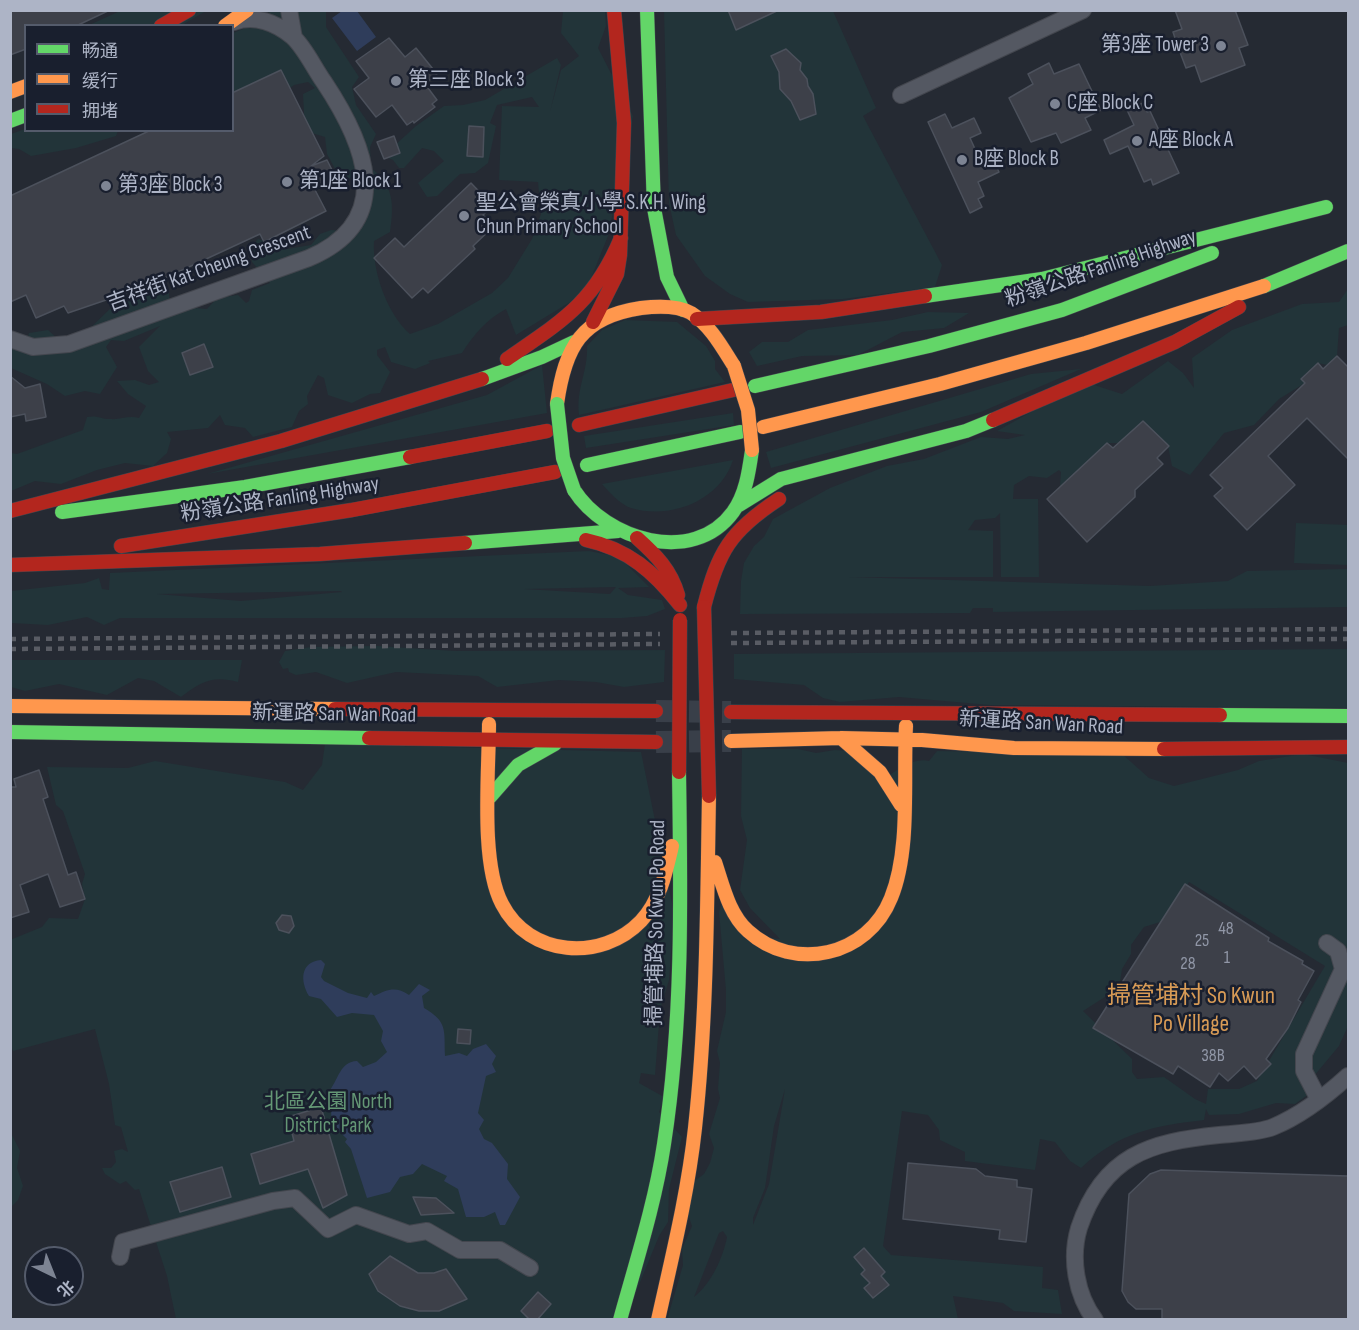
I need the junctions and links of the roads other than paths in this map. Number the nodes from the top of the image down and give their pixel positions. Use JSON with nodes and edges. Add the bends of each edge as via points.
{"nodes":[{"id":1,"x":189,"y":10,"type":"edge"},
{"id":2,"x":246,"y":10,"type":"edge"},
{"id":3,"x":289,"y":10,"type":"edge"},
{"id":4,"x":614,"y":10,"type":"edge"},
{"id":5,"x":647,"y":10,"type":"edge"},
{"id":6,"x":1083,"y":10,"type":"edge"},
{"id":7,"x":164,"y":24,"type":"edge"},
{"id":8,"x":228,"y":24,"type":"edge"},
{"id":9,"x":231,"y":24,"type":"edge"},
{"id":10,"x":294,"y":38,"type":"junction"},
{"id":11,"x":901,"y":95,"type":"dead end"},
{"id":12,"x":1341,"y":201,"type":"dead end"},
{"id":13,"x":1326,"y":207,"type":"junction"},
{"id":14,"x":621,"y":238,"type":"junction"},
{"id":15,"x":1348,"y":251,"type":"edge"},
{"id":16,"x":1282,"y":280,"type":"junction"},
{"id":17,"x":683,"y":310,"type":"junction"},
{"id":18,"x":697,"y":319,"type":"junction"},
{"id":19,"x":593,"y":322,"type":"junction"},
{"id":20,"x":10,"y":339,"type":"edge"},
{"id":21,"x":574,"y":342,"type":"junction"},
{"id":22,"x":474,"y":381,"type":"junction"},
{"id":23,"x":755,"y":386,"type":"dead end"},
{"id":24,"x":733,"y":390,"type":"dead end"},
{"id":25,"x":579,"y":425,"type":"dead end"},
{"id":26,"x":763,"y":427,"type":"dead end"},
{"id":27,"x":547,"y":431,"type":"dead end"},
{"id":28,"x":740,"y":432,"type":"dead end"},
{"id":29,"x":851,"y":463,"type":"junction"},
{"id":30,"x":587,"y":465,"type":"dead end"},
{"id":31,"x":555,"y":472,"type":"dead end"},
{"id":32,"x":739,"y":505,"type":"junction"},
{"id":33,"x":10,"y":511,"type":"edge"},
{"id":34,"x":10,"y":517,"type":"edge"},
{"id":35,"x":721,"y":526,"type":"junction"},
{"id":36,"x":618,"y":531,"type":"junction"},
{"id":37,"x":560,"y":536,"type":"junction"},
{"id":38,"x":636,"y":537,"type":"junction"},
{"id":39,"x":10,"y":563,"type":"edge"},
{"id":40,"x":680,"y":605,"type":"junction"},
{"id":41,"x":704,"y":607,"type":"junction"},
{"id":42,"x":10,"y":706,"type":"edge"},
{"id":43,"x":489,"y":708,"type":"junction"},
{"id":44,"x":656,"y":711,"type":"tunnel mouth"},
{"id":45,"x":731,"y":712,"type":"tunnel mouth"},
{"id":46,"x":907,"y":714,"type":"junction"},
{"id":47,"x":1348,"y":716,"type":"edge"},
{"id":48,"x":10,"y":732,"type":"edge"},
{"id":49,"x":841,"y":738,"type":"junction"},
{"id":50,"x":489,"y":739,"type":"junction"},
{"id":51,"x":905,"y":740,"type":"junction"},
{"id":52,"x":731,"y":741,"type":"tunnel mouth"},
{"id":53,"x":559,"y":742,"type":"junction"},
{"id":54,"x":656,"y":742,"type":"tunnel mouth"},
{"id":55,"x":1348,"y":747,"type":"edge"},
{"id":56,"x":490,"y":797,"type":"junction"},
{"id":57,"x":902,"y":805,"type":"junction"},
{"id":58,"x":680,"y":814,"type":"junction"},
{"id":59,"x":710,"y":849,"type":"junction"},
{"id":60,"x":1327,"y":943,"type":"dead end"},
{"id":61,"x":1348,"y":1076,"type":"edge"},
{"id":62,"x":1319,"y":1100,"type":"junction"},
{"id":63,"x":120,"y":1257,"type":"dead end"},
{"id":64,"x":530,"y":1268,"type":"dead end"},
{"id":65,"x":620,"y":1320,"type":"edge"},
{"id":66,"x":658,"y":1320,"type":"edge"},
{"id":67,"x":1095,"y":1320,"type":"edge"}],
"edges":[{"from":1,"to":7,"type":"main road"},
{"from":2,"to":8,"type":"main road"},
{"from":3,"to":10,"type":"street","name":"吉祥街 Kat Cheung Crescent"},
{"from":4,"to":14,"type":"main road","via":[[624,123]]},
{"from":5,"to":17,"type":"main road","via":[[654,208],[667,277]]},
{"from":6,"to":11,"type":"street"},
{"from":9,"to":10,"type":"street","name":"吉祥街 Kat Cheung Crescent","via":[[249,18],[279,27]]},
{"from":10,"to":20,"type":"street","name":"吉祥街 Kat Cheung Crescent","via":[[331,93],[364,157],[365,192],[345,234],[330,248],[309,258],[69,344],[33,347]]},
{"from":12,"to":13,"type":"main road","name":"粉嶺公路 Fanling Highway"},
{"from":13,"to":18,"type":"main road","via":[[1042,279],[821,312]]},
{"from":13,"to":23,"type":"main road","name":"粉嶺公路 Fanling Highway","via":[[1062,310]]},
{"from":14,"to":19,"type":"main road","via":[[617,274]]},
{"from":14,"to":22,"type":"main road","via":[[614,259],[591,297],[559,324]]},
{"from":15,"to":16,"type":"main road"},
{"from":16,"to":26,"type":"main road","via":[[1086,343]]},
{"from":16,"to":29,"type":"main road","via":[[1175,342],[1103,375],[966,432]]},
{"from":17,"to":18,"type":"main road"},
{"from":17,"to":19,"type":"main road","via":[[624,310]]},
{"from":18,"to":32,"type":"main road","bridge":true,"via":[[734,366],[748,410],[752,450],[749,479]]},
{"from":19,"to":21,"type":"main road"},
{"from":21,"to":22,"type":"main road"},
{"from":21,"to":36,"type":"main road","bridge":true,"via":[[562,370],[557,404],[563,458],[574,490],[591,514]]},
{"from":22,"to":33,"type":"main road","via":[[315,434]]},
{"from":24,"to":25,"type":"main road"},
{"from":27,"to":34,"type":"main road","name":"粉嶺公路 Fanling Highway","via":[[185,496]]},
{"from":28,"to":30,"type":"main road"},
{"from":29,"to":32,"type":"main road","via":[[781,479]]},
{"from":29,"to":41,"type":"main road","via":[[760,511],[717,562]]},
{"from":31,"to":39,"type":"main road","name":"粉嶺公路 Fanling Highway","via":[[352,510]]},
{"from":32,"to":35,"type":"main road"},
{"from":35,"to":38,"type":"main road","via":[[702,537],[676,543]]},
{"from":35,"to":41,"type":"main road","via":[[705,567]]},
{"from":36,"to":37,"type":"main road"},
{"from":36,"to":38,"type":"main road"},
{"from":37,"to":39,"type":"main road","via":[[320,554]]},
{"from":37,"to":40,"type":"main road","via":[[604,542],[630,555],[647,567]]},
{"from":38,"to":40,"type":"main road","name":"掃管埔路 So Kwun Po Road","via":[[672,573]]},
{"from":40,"to":58,"type":"main road","name":"掃管埔路 So Kwun Po Road","bridge":true},
{"from":41,"to":59,"type":"main road","bridge":true},
{"from":42,"to":43,"type":"main road","name":"新運路 San Wan Road"},
{"from":43,"to":44,"type":"main road","name":"新運路 San Wan Road"},
{"from":43,"to":50,"type":"main road"},
{"from":45,"to":46,"type":"main road","name":"新運路 San Wan Road"},
{"from":46,"to":47,"type":"main road","name":"新運路 San Wan Road"},
{"from":46,"to":51,"type":"main road"},
{"from":48,"to":50,"type":"main road","name":"新運路 San Wan Road"},
{"from":49,"to":51,"type":"main road","name":"新運路 San Wan Road"},
{"from":49,"to":52,"type":"main road","name":"新運路 San Wan Road"},
{"from":49,"to":57,"type":"main road","via":[[880,772]]},
{"from":50,"to":53,"type":"main road","name":"新運路 San Wan Road"},
{"from":50,"to":56,"type":"main road"},
{"from":51,"to":55,"type":"main road","name":"新運路 San Wan Road","via":[[1061,749]]},
{"from":51,"to":57,"type":"main road"},
{"from":53,"to":54,"type":"main road","name":"新運路 San Wan Road"},
{"from":53,"to":56,"type":"main road","via":[[520,762]]},
{"from":56,"to":58,"type":"main road","via":[[491,865],[501,904],[525,933],[568,950],[606,945],[641,921],[663,882]]},
{"from":57,"to":59,"type":"main road","via":[[898,871],[886,909],[870,932],[834,952],[799,956],[778,951],[756,939],[732,910]]},
{"from":58,"to":65,"type":"main road","name":"掃管埔路 So Kwun Po Road","via":[[681,962],[671,1097],[656,1184]]},
{"from":59,"to":66,"type":"main road","via":[[704,1024],[695,1130]]},
{"from":60,"to":62,"type":"street","via":[[1338,951],[1343,969],[1302,1065]]},
{"from":61,"to":62,"type":"street"},
{"from":62,"to":67,"type":"street","via":[[1269,1128],[1171,1141],[1142,1150],[1118,1165],[1094,1192],[1077,1235],[1075,1262],[1080,1291]]},
{"from":63,"to":64,"type":"street","via":[[123,1242],[295,1198],[328,1229],[356,1215],[409,1234],[427,1231],[460,1250],[501,1250]]}]}
